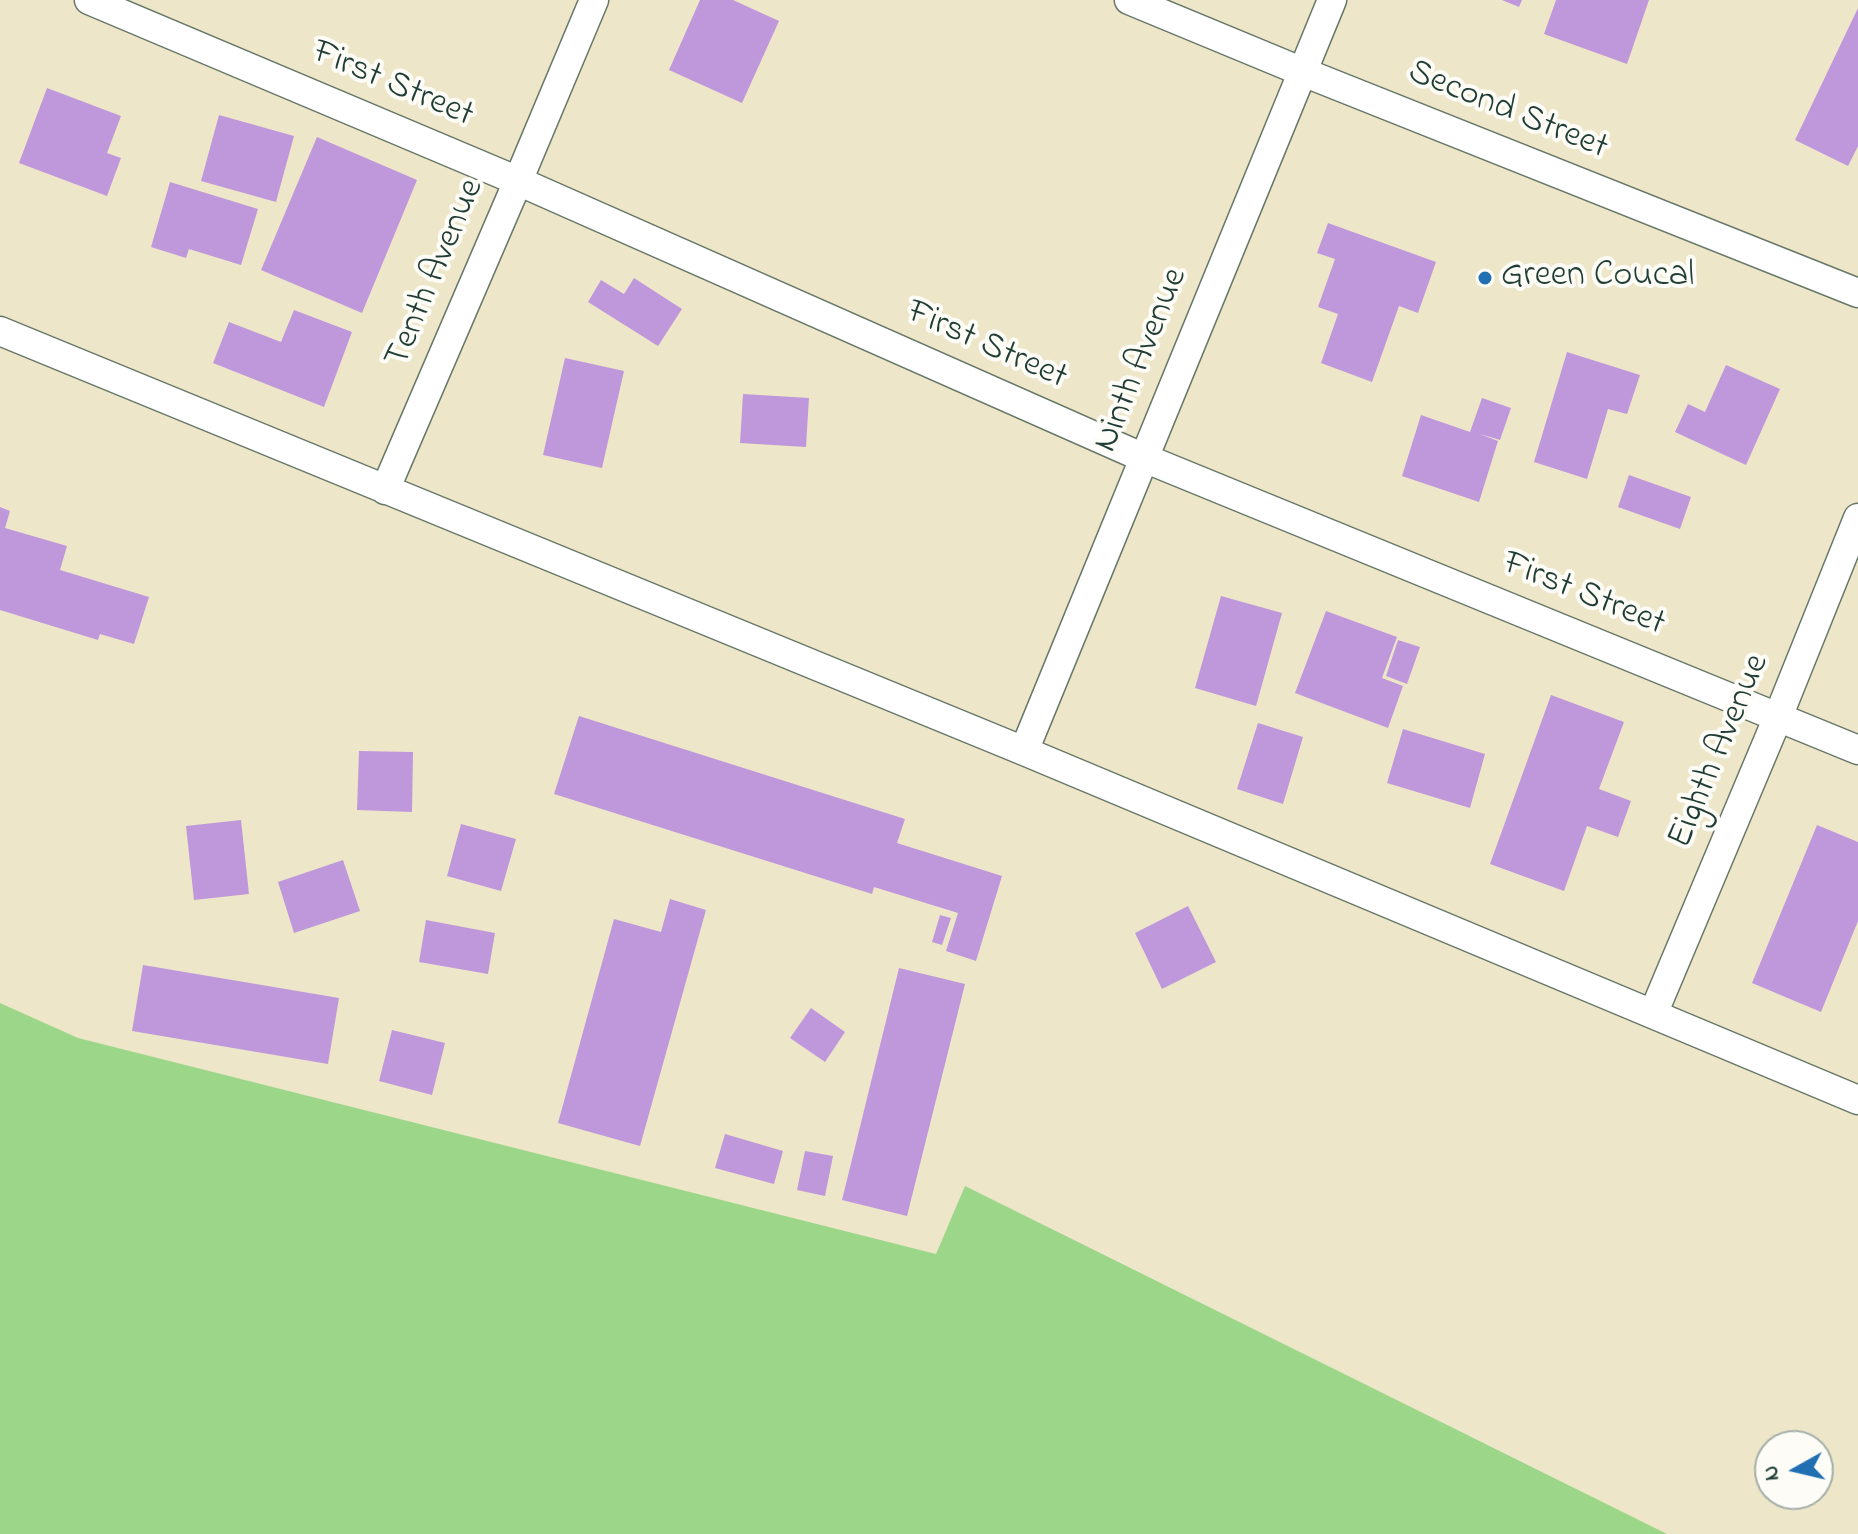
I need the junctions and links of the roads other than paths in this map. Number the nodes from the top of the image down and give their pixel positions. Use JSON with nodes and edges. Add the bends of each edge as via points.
{"nodes":[{"id":1,"x":89,"y":0,"type":"edge"},
{"id":2,"x":594,"y":0,"type":"edge"},
{"id":3,"x":1129,"y":0,"type":"edge"},
{"id":4,"x":1332,"y":0,"type":"edge"},
{"id":5,"x":1303,"y":72,"type":"junction"},
{"id":6,"x":518,"y":181,"type":"junction"},
{"id":7,"x":1858,"y":293,"type":"edge"},
{"id":8,"x":0,"y":331,"type":"edge"},
{"id":9,"x":1144,"y":458,"type":"junction"},
{"id":10,"x":385,"y":490,"type":"junction"},
{"id":11,"x":1858,"y":518,"type":"edge"},
{"id":12,"x":1778,"y":717,"type":"junction"},
{"id":13,"x":1858,"y":750,"type":"edge"},
{"id":14,"x":1024,"y":751,"type":"junction"},
{"id":15,"x":1653,"y":1014,"type":"junction"},
{"id":16,"x":1858,"y":1100,"type":"edge"}],
"edges":[{"from":1,"to":6,"type":"street","name":"First Street"},
{"from":2,"to":6,"type":"street","name":"Tenth Avenue"},
{"from":3,"to":5,"type":"street","name":"Second Street"},
{"from":4,"to":5,"type":"street","name":"Ninth Avenue"},
{"from":5,"to":7,"type":"street","name":"Second Street"},
{"from":5,"to":9,"type":"street","name":"Ninth Avenue"},
{"from":6,"to":9,"type":"street","name":"First Street"},
{"from":6,"to":10,"type":"street","name":"Tenth Avenue"},
{"from":8,"to":10,"type":"street"},
{"from":9,"to":12,"type":"street","name":"First Street"},
{"from":9,"to":14,"type":"street","name":"Ninth Avenue"},
{"from":10,"to":14,"type":"street"},
{"from":11,"to":12,"type":"street","name":"Eighth Avenue"},
{"from":12,"to":13,"type":"street","name":"First Street"},
{"from":12,"to":15,"type":"street","name":"Eighth Avenue"},
{"from":14,"to":15,"type":"street"},
{"from":15,"to":16,"type":"street"}]}
